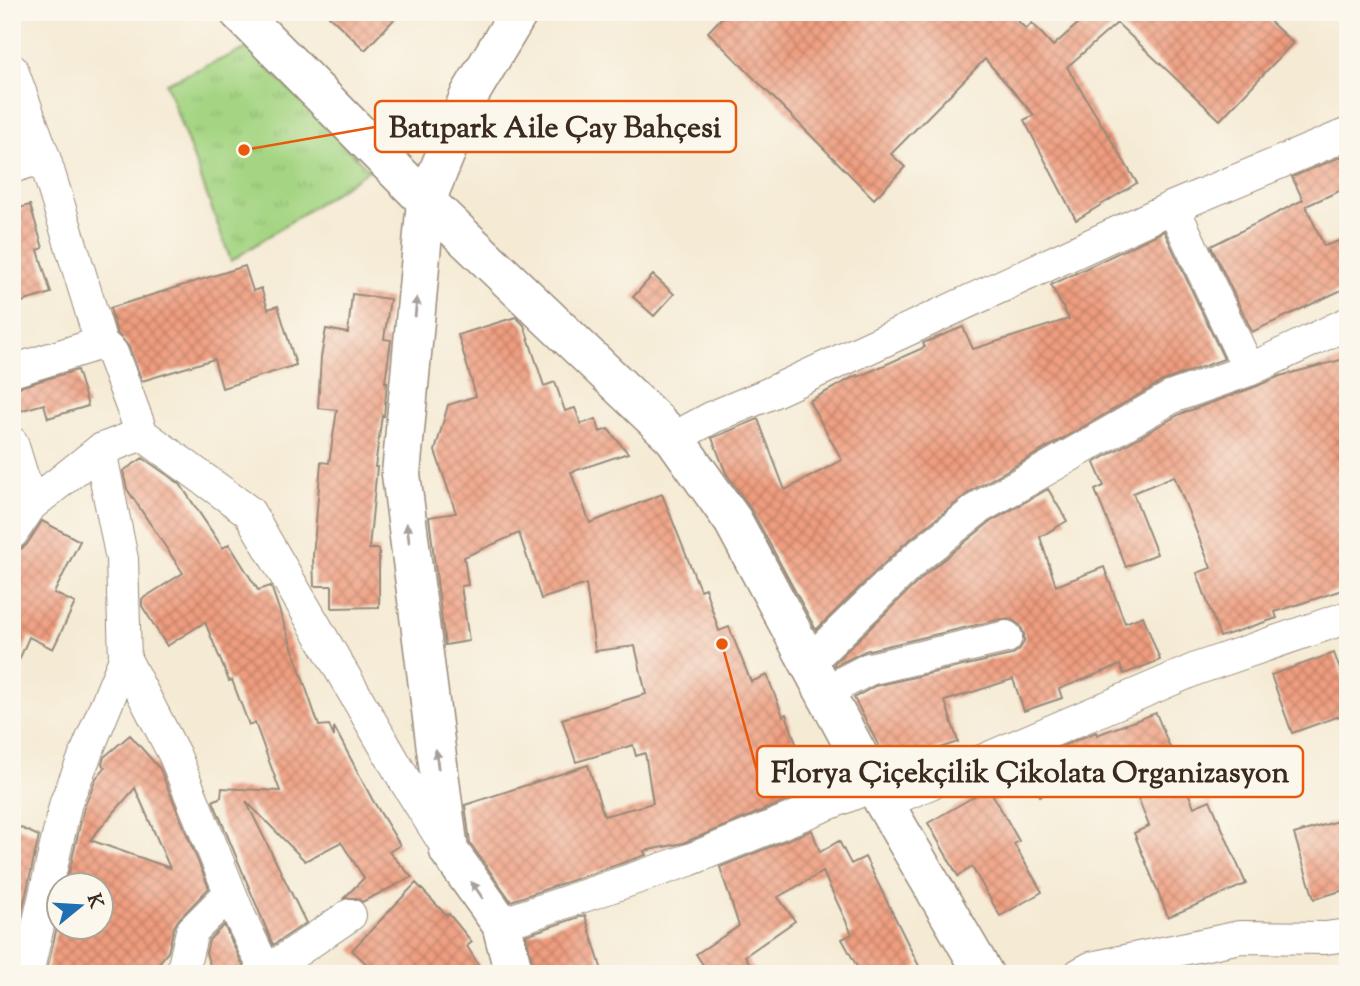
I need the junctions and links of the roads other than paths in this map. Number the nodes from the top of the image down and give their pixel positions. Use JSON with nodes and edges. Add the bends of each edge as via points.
{"nodes":[{"id":1,"x":239,"y":12,"type":"edge"},
{"id":2,"x":519,"y":12,"type":"edge"},
{"id":3,"x":12,"y":70,"type":"edge"},
{"id":4,"x":1348,"y":134,"type":"edge"},
{"id":5,"x":44,"y":157,"type":"junction"},
{"id":6,"x":12,"y":167,"type":"edge"},
{"id":7,"x":426,"y":201,"type":"junction"},
{"id":8,"x":1173,"y":207,"type":"junction"},
{"id":9,"x":1348,"y":323,"type":"edge"},
{"id":10,"x":101,"y":343,"type":"junction"},
{"id":11,"x":1249,"y":370,"type":"junction"},
{"id":12,"x":12,"y":371,"type":"edge"},
{"id":13,"x":142,"y":434,"type":"junction"},
{"id":14,"x":674,"y":438,"type":"junction"},
{"id":15,"x":12,"y":443,"type":"edge"},
{"id":16,"x":100,"y":450,"type":"junction"},
{"id":17,"x":31,"y":505,"type":"junction"},
{"id":18,"x":12,"y":533,"type":"edge"},
{"id":19,"x":1348,"y":617,"type":"edge"},
{"id":20,"x":1006,"y":637,"type":"dead end"},
{"id":21,"x":125,"y":659,"type":"junction"},
{"id":22,"x":817,"y":677,"type":"junction"},
{"id":23,"x":879,"y":794,"type":"junction"},
{"id":24,"x":449,"y":851,"type":"junction"},
{"id":25,"x":230,"y":893,"type":"junction"},
{"id":26,"x":350,"y":915,"type":"dead end"},
{"id":27,"x":501,"y":924,"type":"junction"},
{"id":28,"x":1348,"y":935,"type":"edge"},
{"id":29,"x":266,"y":973,"type":"edge"},
{"id":30,"x":27,"y":974,"type":"edge"},
{"id":31,"x":182,"y":974,"type":"edge"},
{"id":32,"x":514,"y":974,"type":"edge"},
{"id":33,"x":984,"y":974,"type":"edge"},
{"id":34,"x":1080,"y":974,"type":"edge"}],
"edges":[{"from":1,"to":7,"type":"main road"},
{"from":2,"to":7,"type":"main road","via":[[470,94]]},
{"from":3,"to":5,"type":"street"},
{"from":4,"to":8,"type":"street"},
{"from":5,"to":6,"type":"street"},
{"from":5,"to":10,"type":"street"},
{"from":7,"to":14,"type":"main road"},
{"from":24,"to":7,"type":"main road","one_way":true,"via":[[401,474]]},
{"from":8,"to":11,"type":"street"},
{"from":8,"to":14,"type":"street"},
{"from":9,"to":11,"type":"street"},
{"from":10,"to":12,"type":"street"},
{"from":10,"to":13,"type":"street","via":[[112,354]]},
{"from":11,"to":22,"type":"street","via":[[1172,397],[980,507],[908,566]]},
{"from":13,"to":16,"type":"street"},
{"from":13,"to":24,"type":"street","via":[[249,512]]},
{"from":14,"to":22,"type":"main road","via":[[733,521]]},
{"from":15,"to":17,"type":"street"},
{"from":16,"to":17,"type":"street"},
{"from":16,"to":21,"type":"street","via":[[122,559]]},
{"from":17,"to":18,"type":"street"},
{"from":19,"to":23,"type":"street","via":[[1196,669]]},
{"from":20,"to":22,"type":"street"},
{"from":21,"to":25,"type":"street","via":[[175,756]]},
{"from":21,"to":30,"type":"street","via":[[65,803]]},
{"from":22,"to":23,"type":"main road"},
{"from":23,"to":27,"type":"street"},
{"from":23,"to":33,"type":"main road"},
{"from":27,"to":24,"type":"main road","one_way":true},
{"from":25,"to":29,"type":"street"},
{"from":25,"to":31,"type":"street","via":[[192,931]]},
{"from":26,"to":29,"type":"street"},
{"from":27,"to":32,"type":"main road"},
{"from":28,"to":34,"type":"street","via":[[1240,937]]}]}
